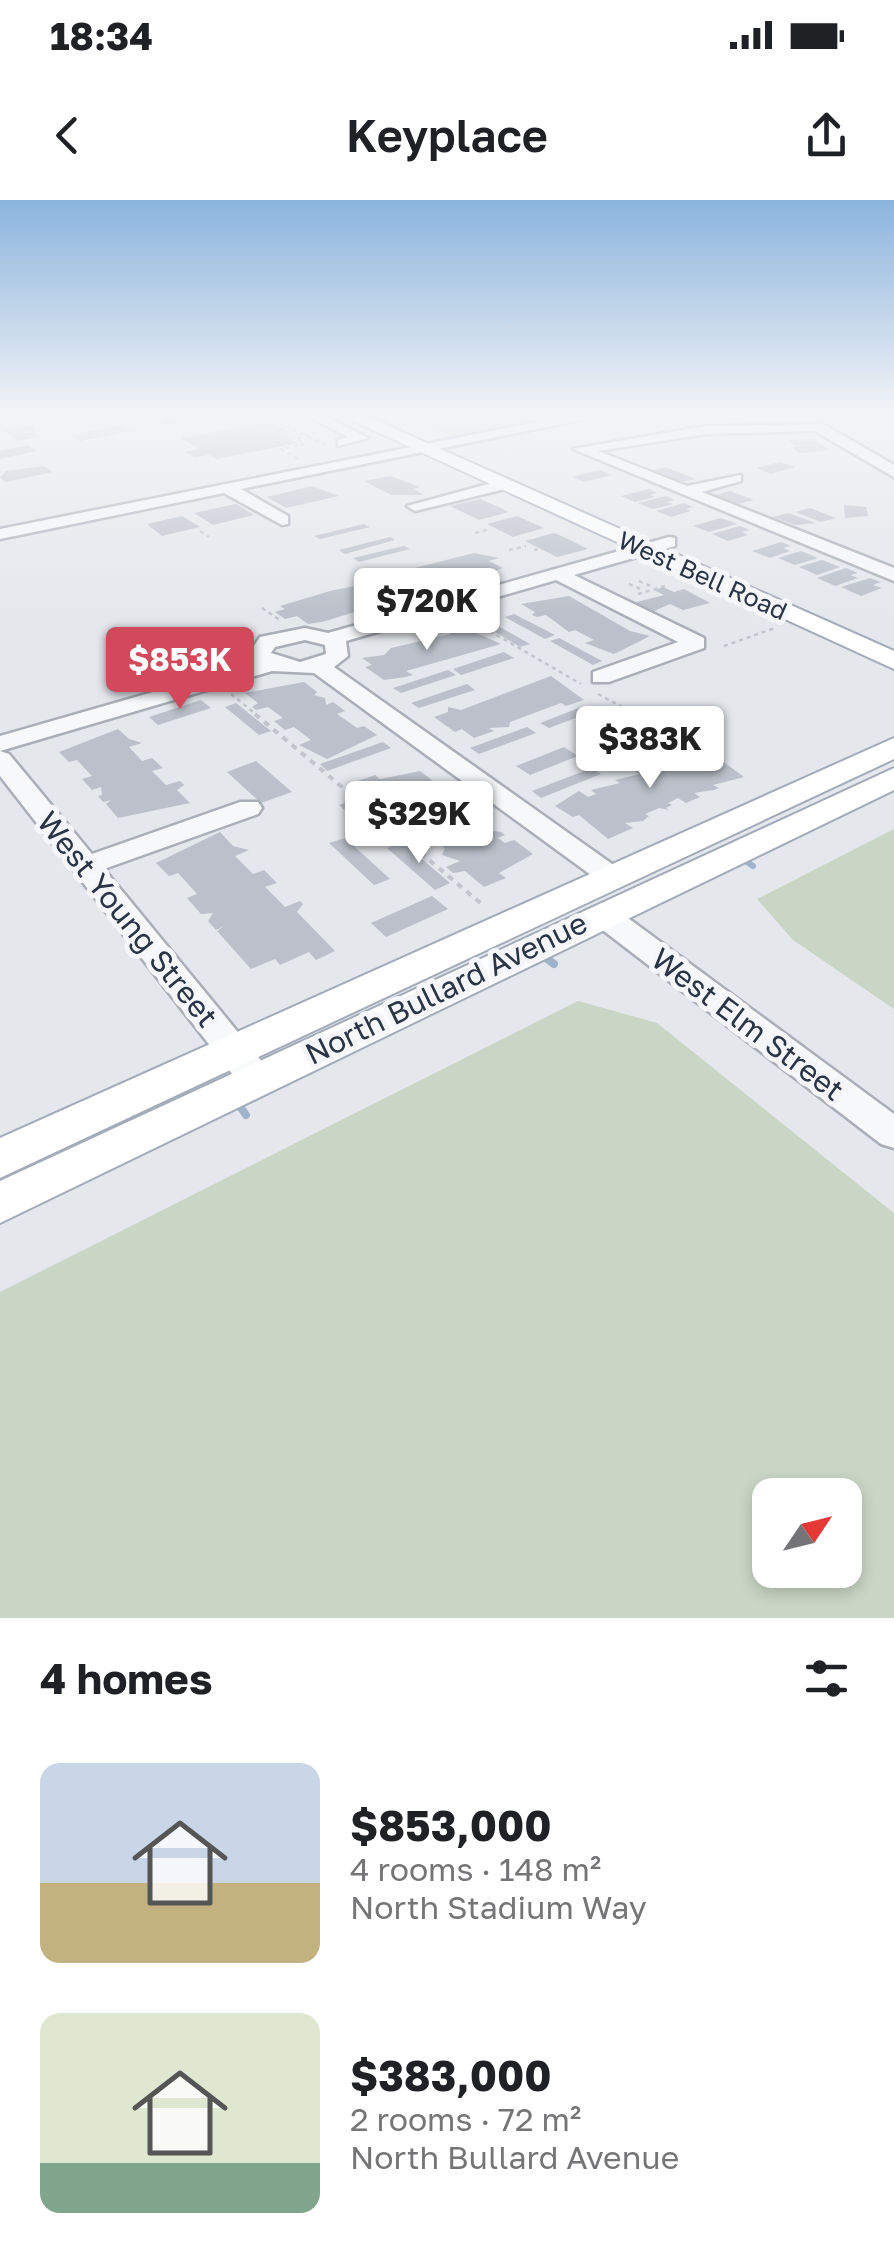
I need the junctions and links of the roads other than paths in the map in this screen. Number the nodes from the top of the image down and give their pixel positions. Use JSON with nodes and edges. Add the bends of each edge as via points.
{"nodes":[{"id":1,"x":271,"y":480,"type":"edge"},
{"id":2,"x":492,"y":480,"type":"edge"},
{"id":3,"x":521,"y":480,"type":"edge"},
{"id":4,"x":655,"y":480,"type":"edge"},
{"id":5,"x":727,"y":480,"type":"edge"},
{"id":6,"x":503,"y":485,"type":"junction"},
{"id":7,"x":449,"y":488,"type":"dead end"},
{"id":8,"x":230,"y":489,"type":"junction"},
{"id":9,"x":683,"y":492,"type":"junction"},
{"id":10,"x":397,"y":496,"type":"dead end"},
{"id":11,"x":414,"y":506,"type":"dead end"},
{"id":12,"x":282,"y":520,"type":"dead end"},
{"id":13,"x":855,"y":533,"type":"dead end"},
{"id":14,"x":0,"y":534,"type":"edge"},
{"id":15,"x":657,"y":545,"type":"junction"},
{"id":16,"x":818,"y":545,"type":"junction"},
{"id":17,"x":894,"y":575,"type":"edge"},
{"id":18,"x":564,"y":578,"type":"junction"},
{"id":19,"x":894,"y":640,"type":"edge"},
{"id":20,"x":334,"y":642,"type":"junction"},
{"id":21,"x":894,"y":660,"type":"edge"},
{"id":22,"x":266,"y":661,"type":"junction"},
{"id":23,"x":318,"y":666,"type":"junction"},
{"id":24,"x":601,"y":676,"type":"dead end"},
{"id":25,"x":0,"y":734,"type":"edge"},
{"id":26,"x":0,"y":744,"type":"edge"},
{"id":27,"x":894,"y":747,"type":"edge"},
{"id":28,"x":0,"y":760,"type":"edge"},
{"id":29,"x":894,"y":778,"type":"edge"},
{"id":30,"x":249,"y":808,"type":"dead end"},
{"id":31,"x":86,"y":866,"type":"junction"},
{"id":32,"x":607,"y":896,"type":"junction"},
{"id":33,"x":245,"y":1066,"type":"junction"},
{"id":34,"x":894,"y":1134,"type":"edge"},
{"id":35,"x":0,"y":1159,"type":"edge"},
{"id":36,"x":0,"y":1202,"type":"edge"}],
"edges":[{"from":1,"to":8,"type":"street"},
{"from":2,"to":6,"type":"main road","name":"West Bell Road"},
{"from":3,"to":15,"type":"main road","name":"West Bell Road"},
{"from":4,"to":9,"type":"street"},
{"from":5,"to":9,"type":"street"},
{"from":6,"to":11,"type":"street"},
{"from":6,"to":15,"type":"main road","name":"West Bell Road"},
{"from":7,"to":10,"type":"street"},
{"from":8,"to":12,"type":"street"},
{"from":8,"to":14,"type":"street"},
{"from":9,"to":16,"type":"street"},
{"from":13,"to":16,"type":"street"},
{"from":15,"to":18,"type":"street"},
{"from":15,"to":19,"type":"main road","name":"West Bell Road"},
{"from":15,"to":20,"type":"street"},
{"from":15,"to":21,"type":"main road","name":"West Bell Road"},
{"from":16,"to":17,"type":"street"},
{"from":18,"to":20,"type":"street"},
{"from":18,"to":24,"type":"street","via":[[696,643]]},
{"from":20,"to":22,"type":"street","via":[[305,634],[276,638],[262,647]]},
{"from":20,"to":23,"type":"street","via":[[337,656]]},
{"from":22,"to":23,"type":"street","via":[[294,669]]},
{"from":22,"to":25,"type":"street"},
{"from":22,"to":26,"type":"street"},
{"from":23,"to":32,"type":"street","name":"West Elm Street"},
{"from":27,"to":32,"type":"main road","name":"North Bullard Avenue"},
{"from":28,"to":31,"type":"street","name":"West Young Street"},
{"from":29,"to":32,"type":"main road","name":"North Bullard Avenue"},
{"from":30,"to":31,"type":"street"},
{"from":31,"to":33,"type":"street","name":"West Young Street"},
{"from":32,"to":33,"type":"main road","name":"North Bullard Avenue"},
{"from":32,"to":34,"type":"street","name":"West Elm Street"},
{"from":33,"to":35,"type":"main road","name":"North Bullard Avenue"},
{"from":33,"to":36,"type":"main road","name":"North Bullard Avenue"}]}
